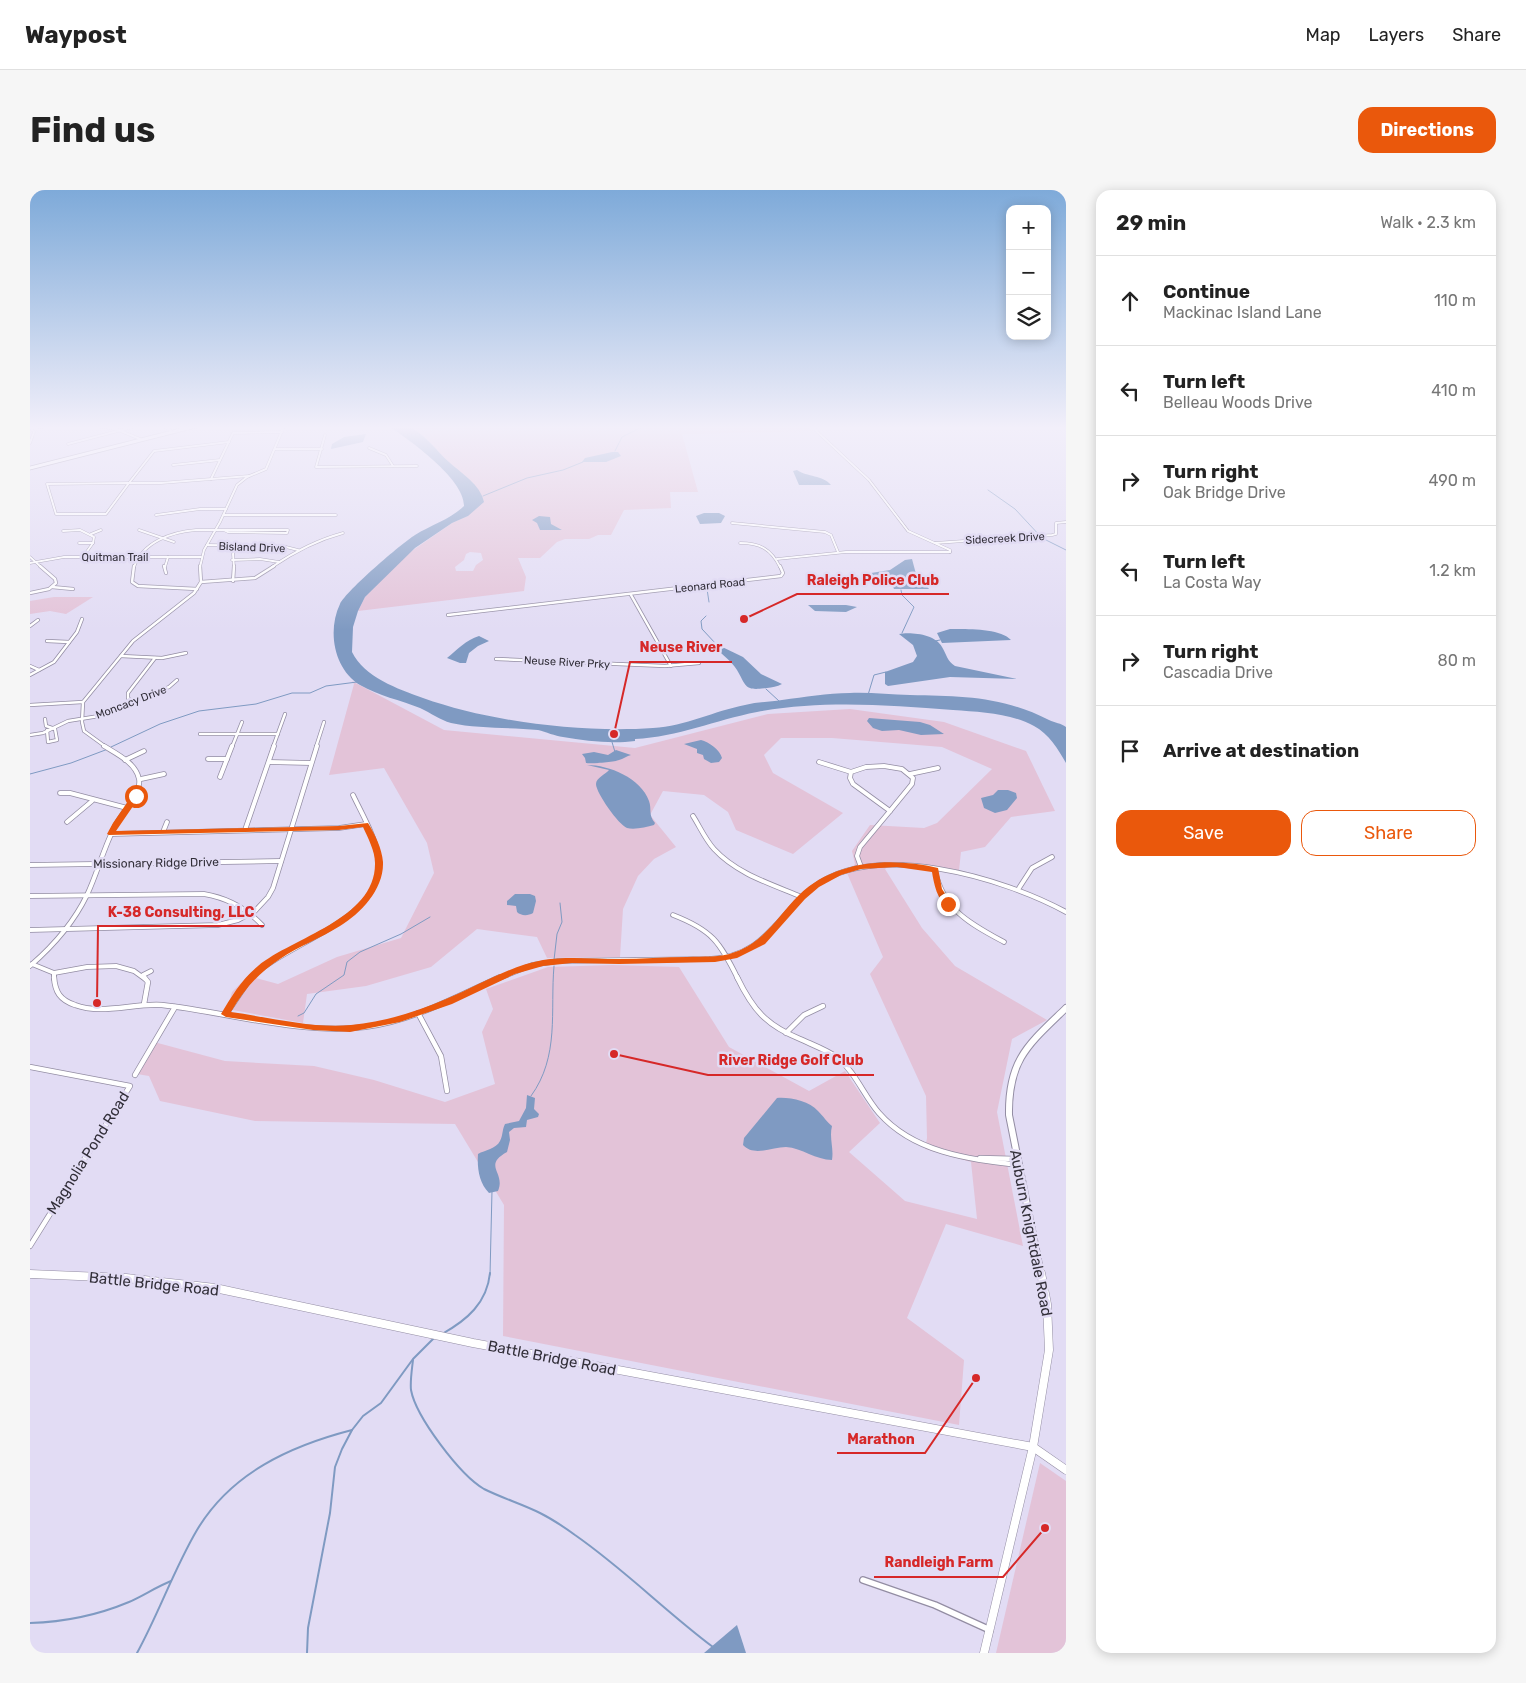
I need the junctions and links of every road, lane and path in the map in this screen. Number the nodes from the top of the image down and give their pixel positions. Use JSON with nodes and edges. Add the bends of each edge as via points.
{"nodes":[{"id":1,"x":50,"y":494,"type":"edge"},
{"id":2,"x":121,"y":494,"type":"edge"},
{"id":3,"x":233,"y":494,"type":"edge"},
{"id":4,"x":880,"y":494,"type":"edge"},
{"id":5,"x":226,"y":509,"type":"junction"},
{"id":6,"x":156,"y":515,"type":"dead end"},
{"id":7,"x":224,"y":515,"type":"junction"},
{"id":8,"x":336,"y":515,"type":"dead end"},
{"id":9,"x":1066,"y":522,"type":"edge"},
{"id":10,"x":732,"y":523,"type":"dead end"},
{"id":11,"x":101,"y":530,"type":"dead end"},
{"id":12,"x":139,"y":530,"type":"dead end"},
{"id":13,"x":216,"y":530,"type":"junction"},
{"id":14,"x":224,"y":530,"type":"junction"},
{"id":15,"x":63,"y":531,"type":"dead end"},
{"id":16,"x":321,"y":533,"type":"dead end"},
{"id":17,"x":343,"y":533,"type":"dead end"},
{"id":18,"x":91,"y":534,"type":"junction"},
{"id":19,"x":328,"y":537,"type":"junction"},
{"id":20,"x":162,"y":538,"type":"junction"},
{"id":21,"x":174,"y":542,"type":"dead end"},
{"id":22,"x":78,"y":543,"type":"dead end"},
{"id":23,"x":93,"y":543,"type":"junction"},
{"id":24,"x":740,"y":543,"type":"dead end"},
{"id":25,"x":933,"y":543,"type":"junction"},
{"id":26,"x":207,"y":545,"type":"junction"},
{"id":27,"x":236,"y":545,"type":"junction"},
{"id":28,"x":298,"y":550,"type":"junction"},
{"id":29,"x":838,"y":552,"type":"junction"},
{"id":30,"x":30,"y":557,"type":"edge"},
{"id":31,"x":83,"y":557,"type":"junction"},
{"id":32,"x":138,"y":557,"type":"junction"},
{"id":33,"x":168,"y":557,"type":"junction"},
{"id":34,"x":201,"y":557,"type":"junction"},
{"id":35,"x":232,"y":560,"type":"junction"},
{"id":36,"x":777,"y":560,"type":"junction"},
{"id":37,"x":35,"y":562,"type":"junction"},
{"id":38,"x":280,"y":562,"type":"junction"},
{"id":39,"x":30,"y":563,"type":"edge"},
{"id":40,"x":166,"y":573,"type":"dead end"},
{"id":41,"x":233,"y":580,"type":"junction"},
{"id":42,"x":201,"y":582,"type":"junction"},
{"id":43,"x":52,"y":587,"type":"junction"},
{"id":44,"x":73,"y":589,"type":"dead end"},
{"id":45,"x":196,"y":590,"type":"junction"},
{"id":46,"x":30,"y":593,"type":"edge"},
{"id":47,"x":631,"y":595,"type":"junction"},
{"id":48,"x":448,"y":615,"type":"dead end"},
{"id":49,"x":82,"y":619,"type":"dead end"},
{"id":50,"x":38,"y":620,"type":"dead end"},
{"id":51,"x":30,"y":626,"type":"edge"},
{"id":52,"x":47,"y":641,"type":"dead end"},
{"id":53,"x":69,"y":642,"type":"junction"},
{"id":54,"x":186,"y":653,"type":"dead end"},
{"id":55,"x":121,"y":656,"type":"junction"},
{"id":56,"x":155,"y":658,"type":"junction"},
{"id":57,"x":496,"y":659,"type":"dead end"},
{"id":58,"x":699,"y":663,"type":"dead end"},
{"id":59,"x":30,"y":666,"type":"edge"},
{"id":60,"x":671,"y":666,"type":"junction"},
{"id":61,"x":39,"y":670,"type":"junction"},
{"id":62,"x":30,"y":675,"type":"edge"},
{"id":63,"x":177,"y":680,"type":"dead end"},
{"id":64,"x":83,"y":702,"type":"junction"},
{"id":65,"x":132,"y":702,"type":"junction"},
{"id":66,"x":30,"y":705,"type":"edge"},
{"id":67,"x":285,"y":714,"type":"dead end"},
{"id":68,"x":45,"y":719,"type":"dead end"},
{"id":69,"x":82,"y":719,"type":"junction"},
{"id":70,"x":242,"y":722,"type":"dead end"},
{"id":71,"x":324,"y":722,"type":"dead end"},
{"id":72,"x":51,"y":728,"type":"junction"},
{"id":73,"x":46,"y":730,"type":"junction"},
{"id":74,"x":200,"y":734,"type":"dead end"},
{"id":75,"x":237,"y":734,"type":"junction"},
{"id":76,"x":278,"y":734,"type":"junction"},
{"id":77,"x":30,"y":735,"type":"edge"},
{"id":78,"x":144,"y":751,"type":"dead end"},
{"id":79,"x":208,"y":759,"type":"dead end"},
{"id":80,"x":227,"y":759,"type":"junction"},
{"id":81,"x":125,"y":760,"type":"junction"},
{"id":82,"x":268,"y":762,"type":"junction"},
{"id":83,"x":311,"y":762,"type":"junction"},
{"id":84,"x":818,"y":762,"type":"dead end"},
{"id":85,"x":938,"y":768,"type":"dead end"},
{"id":86,"x":851,"y":772,"type":"junction"},
{"id":87,"x":164,"y":774,"type":"dead end"},
{"id":88,"x":910,"y":774,"type":"junction"},
{"id":89,"x":220,"y":777,"type":"dead end"},
{"id":90,"x":141,"y":779,"type":"junction"},
{"id":91,"x":60,"y":793,"type":"dead end"},
{"id":92,"x":352,"y":795,"type":"dead end"},
{"id":93,"x":92,"y":801,"type":"junction"},
{"id":94,"x":127,"y":808,"type":"junction"},
{"id":95,"x":890,"y":811,"type":"junction"},
{"id":96,"x":694,"y":816,"type":"dead end"},
{"id":97,"x":67,"y":822,"type":"dead end"},
{"id":98,"x":167,"y":822,"type":"dead end"},
{"id":99,"x":366,"y":824,"type":"junction"},
{"id":100,"x":291,"y":829,"type":"junction"},
{"id":101,"x":244,"y":830,"type":"junction"},
{"id":102,"x":164,"y":832,"type":"junction"},
{"id":103,"x":111,"y":834,"type":"junction"},
{"id":104,"x":1052,"y":857,"type":"dead end"},
{"id":105,"x":281,"y":861,"type":"junction"},
{"id":106,"x":100,"y":864,"type":"junction"},
{"id":107,"x":30,"y":865,"type":"edge"},
{"id":108,"x":861,"y":867,"type":"junction"},
{"id":109,"x":935,"y":870,"type":"junction"},
{"id":110,"x":1019,"y":888,"type":"junction"},
{"id":111,"x":30,"y":896,"type":"edge"},
{"id":112,"x":88,"y":896,"type":"junction"},
{"id":113,"x":802,"y":897,"type":"junction"},
{"id":114,"x":1066,"y":912,"type":"edge"},
{"id":115,"x":250,"y":915,"type":"junction"},
{"id":116,"x":673,"y":915,"type":"dead end"},
{"id":117,"x":262,"y":925,"type":"dead end"},
{"id":118,"x":65,"y":929,"type":"junction"},
{"id":119,"x":30,"y":930,"type":"edge"},
{"id":120,"x":1004,"y":942,"type":"dead end"},
{"id":121,"x":726,"y":958,"type":"junction"},
{"id":122,"x":31,"y":965,"type":"edge"},
{"id":123,"x":151,"y":971,"type":"dead end"},
{"id":124,"x":54,"y":973,"type":"junction"},
{"id":125,"x":143,"y":975,"type":"junction"},
{"id":126,"x":144,"y":1004,"type":"junction"},
{"id":127,"x":823,"y":1006,"type":"dead end"},
{"id":128,"x":175,"y":1007,"type":"junction"},
{"id":129,"x":1066,"y":1008,"type":"edge"},
{"id":130,"x":418,"y":1013,"type":"junction"},
{"id":131,"x":226,"y":1014,"type":"junction"},
{"id":132,"x":786,"y":1034,"type":"junction"},
{"id":133,"x":30,"y":1068,"type":"edge"},
{"id":134,"x":135,"y":1075,"type":"dead end"},
{"id":135,"x":447,"y":1091,"type":"dead end"},
{"id":136,"x":1018,"y":1162,"type":"junction"},
{"id":137,"x":30,"y":1246,"type":"edge"},
{"id":138,"x":30,"y":1274,"type":"edge"},
{"id":139,"x":1033,"y":1447,"type":"junction"},
{"id":140,"x":1066,"y":1470,"type":"edge"},
{"id":141,"x":863,"y":1580,"type":"dead end"},
{"id":142,"x":990,"y":1630,"type":"junction"},
{"id":143,"x":984,"y":1653,"type":"edge"}],
"edges":[{"from":1,"to":2,"type":"street","via":[[56,514],[106,514]]},
{"from":3,"to":5,"type":"street"},
{"from":4,"to":25,"type":"street","via":[[908,530]]},
{"from":5,"to":6,"type":"street","via":[[200,509],[155,518]]},
{"from":5,"to":7,"type":"street"},
{"from":7,"to":8,"type":"street"},
{"from":7,"to":13,"type":"street"},
{"from":9,"to":25,"type":"street","name":"Sidecreek Drive","via":[[1056,523],[1056,534],[1052,535]]},
{"from":10,"to":29,"type":"street","via":[[825,532],[831,535]]},
{"from":11,"to":18,"type":"street"},
{"from":12,"to":20,"type":"street"},
{"from":13,"to":14,"type":"street"},
{"from":13,"to":20,"type":"street","via":[[186,531]]},
{"from":13,"to":26,"type":"street"},
{"from":14,"to":14,"type":"street","via":[[287,533],[288,530]]},
{"from":15,"to":18,"type":"street"},
{"from":16,"to":19,"type":"street"},
{"from":17,"to":19,"type":"street"},
{"from":18,"to":23,"type":"street"},
{"from":19,"to":28,"type":"street"},
{"from":20,"to":21,"type":"street"},
{"from":20,"to":32,"type":"street"},
{"from":22,"to":23,"type":"street"},
{"from":23,"to":31,"type":"street"},
{"from":24,"to":36,"type":"street","via":[[764,546],[773,552]]},
{"from":25,"to":29,"type":"street","via":[[950,552]]},
{"from":26,"to":27,"type":"street","name":"Bisland Drive"},
{"from":26,"to":34,"type":"street"},
{"from":27,"to":28,"type":"street","name":"Bisland Drive","via":[[282,546]]},
{"from":27,"to":35,"type":"street"},
{"from":28,"to":38,"type":"street"},
{"from":29,"to":36,"type":"street"},
{"from":30,"to":37,"type":"street"},
{"from":31,"to":32,"type":"street","name":"Quitman Trail"},
{"from":31,"to":37,"type":"street","name":"Quitman Trail"},
{"from":32,"to":33,"type":"street","name":"Quitman Trail"},
{"from":32,"to":45,"type":"street","via":[[132,573],[135,585]]},
{"from":33,"to":34,"type":"street","name":"Quitman Trail"},
{"from":33,"to":40,"type":"street","via":[[164,565]]},
{"from":34,"to":42,"type":"street"},
{"from":35,"to":38,"type":"street"},
{"from":35,"to":41,"type":"street"},
{"from":36,"to":47,"type":"street","name":"Leonard Road","via":[[783,573],[779,577]]},
{"from":37,"to":39,"type":"street","name":"Quitman Trail"},
{"from":37,"to":43,"type":"street","via":[[55,579]]},
{"from":38,"to":41,"type":"street","via":[[258,577]]},
{"from":41,"to":42,"type":"street"},
{"from":42,"to":45,"type":"street"},
{"from":43,"to":44,"type":"street"},
{"from":43,"to":46,"type":"street"},
{"from":45,"to":55,"type":"street","via":[[137,638]]},
{"from":47,"to":48,"type":"street","name":"Leonard Road"},
{"from":47,"to":60,"type":"street"},
{"from":49,"to":53,"type":"street"},
{"from":50,"to":51,"type":"street"},
{"from":52,"to":53,"type":"street"},
{"from":53,"to":61,"type":"street","via":[[54,662]]},
{"from":54,"to":56,"type":"street"},
{"from":55,"to":56,"type":"street"},
{"from":55,"to":64,"type":"street"},
{"from":56,"to":65,"type":"street","via":[[128,693]]},
{"from":57,"to":60,"type":"street","name":"Neuse River Prky"},
{"from":58,"to":60,"type":"street","name":"Neuse River Prky"},
{"from":59,"to":61,"type":"street"},
{"from":61,"to":62,"type":"street"},
{"from":63,"to":65,"type":"street","name":"Moncacy Drive","via":[[169,687]]},
{"from":64,"to":66,"type":"street"},
{"from":64,"to":69,"type":"street"},
{"from":65,"to":69,"type":"street","name":"Moncacy Drive","via":[[99,716]]},
{"from":67,"to":76,"type":"street"},
{"from":68,"to":72,"type":"street","via":[[46,726]]},
{"from":69,"to":72,"type":"street","name":"Moncacy Drive"},
{"from":69,"to":81,"type":"street","via":[[87,734]]},
{"from":70,"to":75,"type":"street"},
{"from":71,"to":83,"type":"street"},
{"from":72,"to":73,"type":"street","name":"Moncacy Drive"},
{"from":72,"to":73,"type":"street","via":[[55,729],[57,740],[48,742]]},
{"from":73,"to":77,"type":"street","name":"Moncacy Drive"},
{"from":74,"to":75,"type":"street"},
{"from":75,"to":76,"type":"street"},
{"from":75,"to":80,"type":"street"},
{"from":76,"to":82,"type":"street"},
{"from":78,"to":81,"type":"street"},
{"from":79,"to":80,"type":"street"},
{"from":80,"to":89,"type":"street"},
{"from":81,"to":90,"type":"street"},
{"from":82,"to":83,"type":"street"},
{"from":82,"to":101,"type":"street"},
{"from":83,"to":100,"type":"street"},
{"from":84,"to":86,"type":"street"},
{"from":85,"to":88,"type":"street"},
{"from":86,"to":88,"type":"street","via":[[874,766]]},
{"from":86,"to":95,"type":"street","via":[[854,784]]},
{"from":87,"to":90,"type":"street"},
{"from":88,"to":95,"type":"street","via":[[912,784]]},
{"from":90,"to":94,"type":"street","via":[[139,791]]},
{"from":91,"to":93,"type":"street"},
{"from":92,"to":99,"type":"street"},
{"from":93,"to":94,"type":"street"},
{"from":93,"to":97,"type":"street"},
{"from":94,"to":103,"type":"street"},
{"from":95,"to":108,"type":"street","via":[[858,850]]},
{"from":96,"to":113,"type":"street","via":[[710,845],[728,862]]},
{"from":98,"to":102,"type":"street"},
{"from":99,"to":100,"type":"street","via":[[346,828]]},
{"from":99,"to":131,"type":"street","via":[[379,863],[375,883],[368,896],[338,924],[277,956],[260,969],[241,988]]},
{"from":100,"to":101,"type":"street"},
{"from":100,"to":105,"type":"street"},
{"from":101,"to":102,"type":"street"},
{"from":102,"to":103,"type":"street"},
{"from":103,"to":106,"type":"street"},
{"from":104,"to":110,"type":"street","via":[[1032,868]]},
{"from":105,"to":106,"type":"street","name":"Missionary Ridge Drive"},
{"from":105,"to":115,"type":"street","via":[[267,901]]},
{"from":106,"to":107,"type":"street","name":"Missionary Ridge Drive"},
{"from":106,"to":112,"type":"street"},
{"from":108,"to":109,"type":"street","via":[[897,865]]},
{"from":108,"to":113,"type":"street","via":[[825,879]]},
{"from":109,"to":110,"type":"street"},
{"from":109,"to":120,"type":"street","via":[[938,889],[948,904],[973,925]]},
{"from":110,"to":114,"type":"street"},
{"from":111,"to":112,"type":"street"},
{"from":112,"to":115,"type":"street","via":[[205,893],[226,898]]},
{"from":112,"to":118,"type":"street"},
{"from":113,"to":121,"type":"street","via":[[762,942]]},
{"from":115,"to":117,"type":"street"},
{"from":115,"to":118,"type":"street","via":[[227,924],[208,926]]},
{"from":116,"to":121,"type":"street","via":[[711,935]]},
{"from":118,"to":119,"type":"street"},
{"from":118,"to":122,"type":"street"},
{"from":121,"to":130,"type":"street","via":[[543,963],[512,972]]},
{"from":121,"to":132,"type":"street","via":[[757,1012]]},
{"from":122,"to":124,"type":"street"},
{"from":123,"to":125,"type":"street"},
{"from":124,"to":125,"type":"street","via":[[102,966],[135,970]]},
{"from":124,"to":126,"type":"street","via":[[54,989],[60,997],[79,1007]]},
{"from":125,"to":126,"type":"street","via":[[148,982]]},
{"from":126,"to":128,"type":"street"},
{"from":127,"to":132,"type":"street","via":[[798,1019]]},
{"from":128,"to":131,"type":"street"},
{"from":128,"to":134,"type":"street"},
{"from":129,"to":136,"type":"street","name":"Auburn Knightdale Road","via":[[1027,1048],[1010,1079],[1009,1115]]},
{"from":130,"to":131,"type":"street","via":[[375,1026],[340,1029]]},
{"from":130,"to":135,"type":"street","via":[[441,1056]]},
{"from":132,"to":136,"type":"street","via":[[828,1052],[844,1064],[880,1115],[908,1138],[940,1151]]},
{"from":133,"to":137,"type":"street","name":"Magnolia Pond Road","via":[[130,1086]]},
{"from":136,"to":139,"type":"street","name":"Auburn Knightdale Road","via":[[1048,1313],[1049,1350]]},
{"from":138,"to":139,"type":"street","name":"Battle Bridge Road","via":[[126,1278],[215,1288],[480,1344]]},
{"from":139,"to":140,"type":"street","name":"Battle Bridge Road"},
{"from":139,"to":142,"type":"street","name":"Auburn Knightdale Road"},
{"from":141,"to":142,"type":"street","via":[[935,1605]]},
{"from":142,"to":143,"type":"street","name":"Auburn Knightdale Road"}]}
